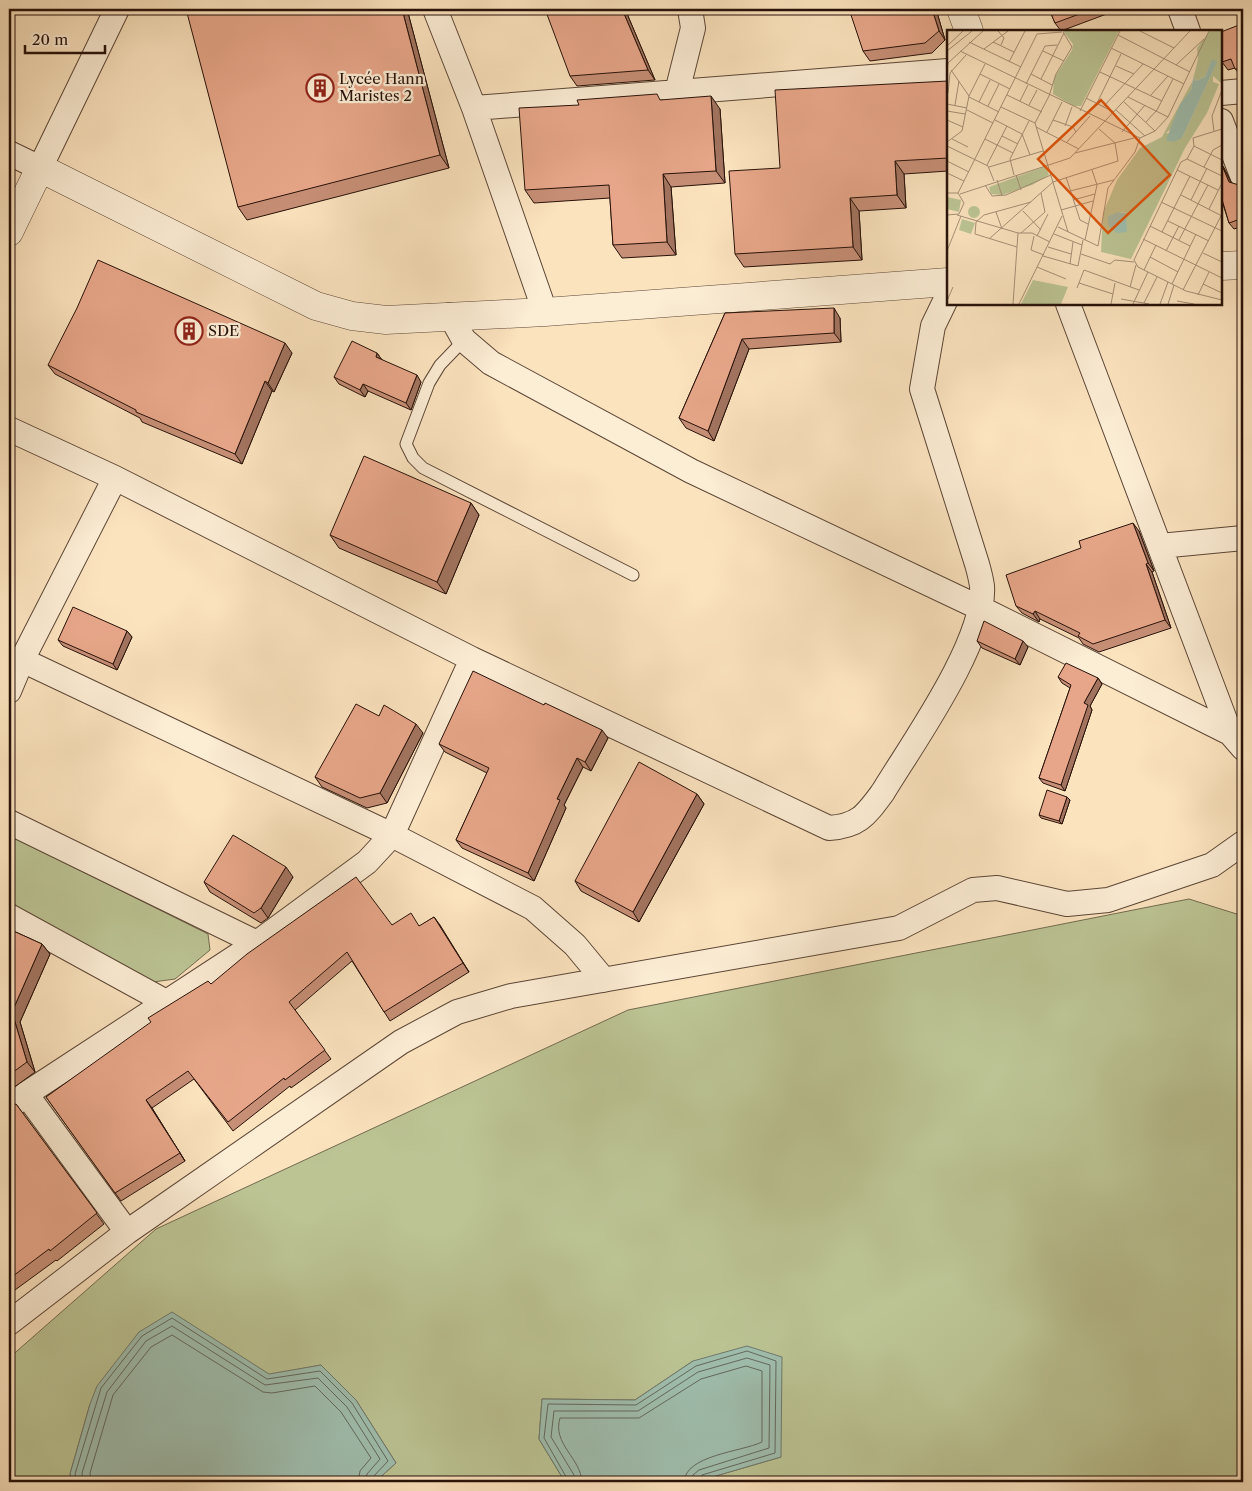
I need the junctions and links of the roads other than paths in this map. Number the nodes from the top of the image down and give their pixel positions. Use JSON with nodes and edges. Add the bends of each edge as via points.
{"nodes":[{"id":1,"x":117,"y":9,"type":"edge"},
{"id":2,"x":435,"y":9,"type":"edge"},
{"id":3,"x":690,"y":9,"type":"edge"},
{"id":4,"x":961,"y":9,"type":"edge"},
{"id":5,"x":1180,"y":9,"type":"edge"},
{"id":6,"x":969,"y":30,"type":"edge"},
{"id":7,"x":1188,"y":30,"type":"edge"},
{"id":8,"x":947,"y":71,"type":"edge"},
{"id":9,"x":1243,"y":91,"type":"edge"},
{"id":10,"x":677,"y":92,"type":"junction"},
{"id":11,"x":1222,"y":93,"type":"edge"},
{"id":12,"x":474,"y":108,"type":"junction"},
{"id":13,"x":1222,"y":124,"type":"edge"},
{"id":14,"x":9,"y":153,"type":"edge"},
{"id":15,"x":40,"y":168,"type":"junction"},
{"id":16,"x":1243,"y":178,"type":"edge"},
{"id":17,"x":17,"y":194,"type":"edge"},
{"id":18,"x":9,"y":232,"type":"edge"},
{"id":19,"x":1243,"y":265,"type":"edge"},
{"id":20,"x":1222,"y":266,"type":"edge"},
{"id":21,"x":947,"y":282,"type":"edge"},
{"id":22,"x":947,"y":297,"type":"edge"},
{"id":23,"x":1068,"y":305,"type":"edge"},
{"id":24,"x":545,"y":312,"type":"junction"},
{"id":25,"x":450,"y":315,"type":"junction"},
{"id":26,"x":464,"y":340,"type":"junction"},
{"id":27,"x":9,"y":429,"type":"edge"},
{"id":28,"x":115,"y":478,"type":"junction"},
{"id":29,"x":1243,"y":538,"type":"edge"},
{"id":30,"x":1160,"y":546,"type":"junction"},
{"id":31,"x":633,"y":575,"type":"dead end"},
{"id":32,"x":980,"y":608,"type":"junction"},
{"id":33,"x":472,"y":659,"type":"junction"},
{"id":34,"x":22,"y":660,"type":"junction"},
{"id":35,"x":9,"y":692,"type":"edge"},
{"id":36,"x":1237,"y":741,"type":"edge"},
{"id":37,"x":9,"y":822,"type":"edge"},
{"id":38,"x":392,"y":835,"type":"junction"},
{"id":39,"x":1243,"y":843,"type":"edge"},
{"id":40,"x":9,"y":916,"type":"edge"},
{"id":41,"x":257,"y":943,"type":"junction"},
{"id":42,"x":604,"y":980,"type":"junction"},
{"id":43,"x":166,"y":1002,"type":"junction"},
{"id":44,"x":17,"y":1101,"type":"edge"},
{"id":45,"x":127,"y":1232,"type":"junction"},
{"id":46,"x":9,"y":1323,"type":"edge"}],
"edges":[{"from":1,"to":15,"type":"street"},
{"from":2,"to":12,"type":"street"},
{"from":3,"to":10,"type":"street","via":[[694,28]]},
{"from":4,"to":6,"type":"street"},
{"from":5,"to":7,"type":"street"},
{"from":8,"to":10,"type":"street"},
{"from":9,"to":11,"type":"street"},
{"from":10,"to":12,"type":"street"},
{"from":12,"to":24,"type":"street"},
{"from":13,"to":16,"type":"street"},
{"from":14,"to":15,"type":"street"},
{"from":15,"to":17,"type":"street"},
{"from":15,"to":25,"type":"street","via":[[316,306],[352,316],[386,320]]},
{"from":17,"to":18,"type":"street"},
{"from":19,"to":20,"type":"street"},
{"from":21,"to":24,"type":"street"},
{"from":22,"to":32,"type":"street","via":[[933,326],[922,389],[977,564],[982,587]]},
{"from":23,"to":30,"type":"street"},
{"from":24,"to":25,"type":"street"},
{"from":25,"to":26,"type":"street"},
{"from":26,"to":31,"type":"lane","via":[[440,365],[429,383],[406,444],[412,458],[423,468]]},
{"from":26,"to":32,"type":"street","via":[[491,363],[692,471]]},
{"from":27,"to":28,"type":"street"},
{"from":28,"to":33,"type":"street"},
{"from":28,"to":34,"type":"street"},
{"from":29,"to":30,"type":"street"},
{"from":30,"to":36,"type":"street"},
{"from":32,"to":33,"type":"street","via":[[965,656],[894,775],[868,812],[848,827],[829,828]]},
{"from":32,"to":36,"type":"street"},
{"from":33,"to":38,"type":"street"},
{"from":34,"to":35,"type":"street"},
{"from":34,"to":38,"type":"street"},
{"from":37,"to":41,"type":"street"},
{"from":38,"to":41,"type":"street","via":[[367,862]]},
{"from":38,"to":42,"type":"street","via":[[533,908],[575,944]]},
{"from":39,"to":42,"type":"street","via":[[1212,865],[1108,900],[1067,904],[997,888],[974,890],[899,928]]},
{"from":40,"to":43,"type":"street"},
{"from":41,"to":43,"type":"street"},
{"from":42,"to":45,"type":"street","via":[[511,996],[449,1016],[401,1042]]},
{"from":43,"to":44,"type":"street"},
{"from":44,"to":45,"type":"street"},
{"from":45,"to":46,"type":"street"}]}
